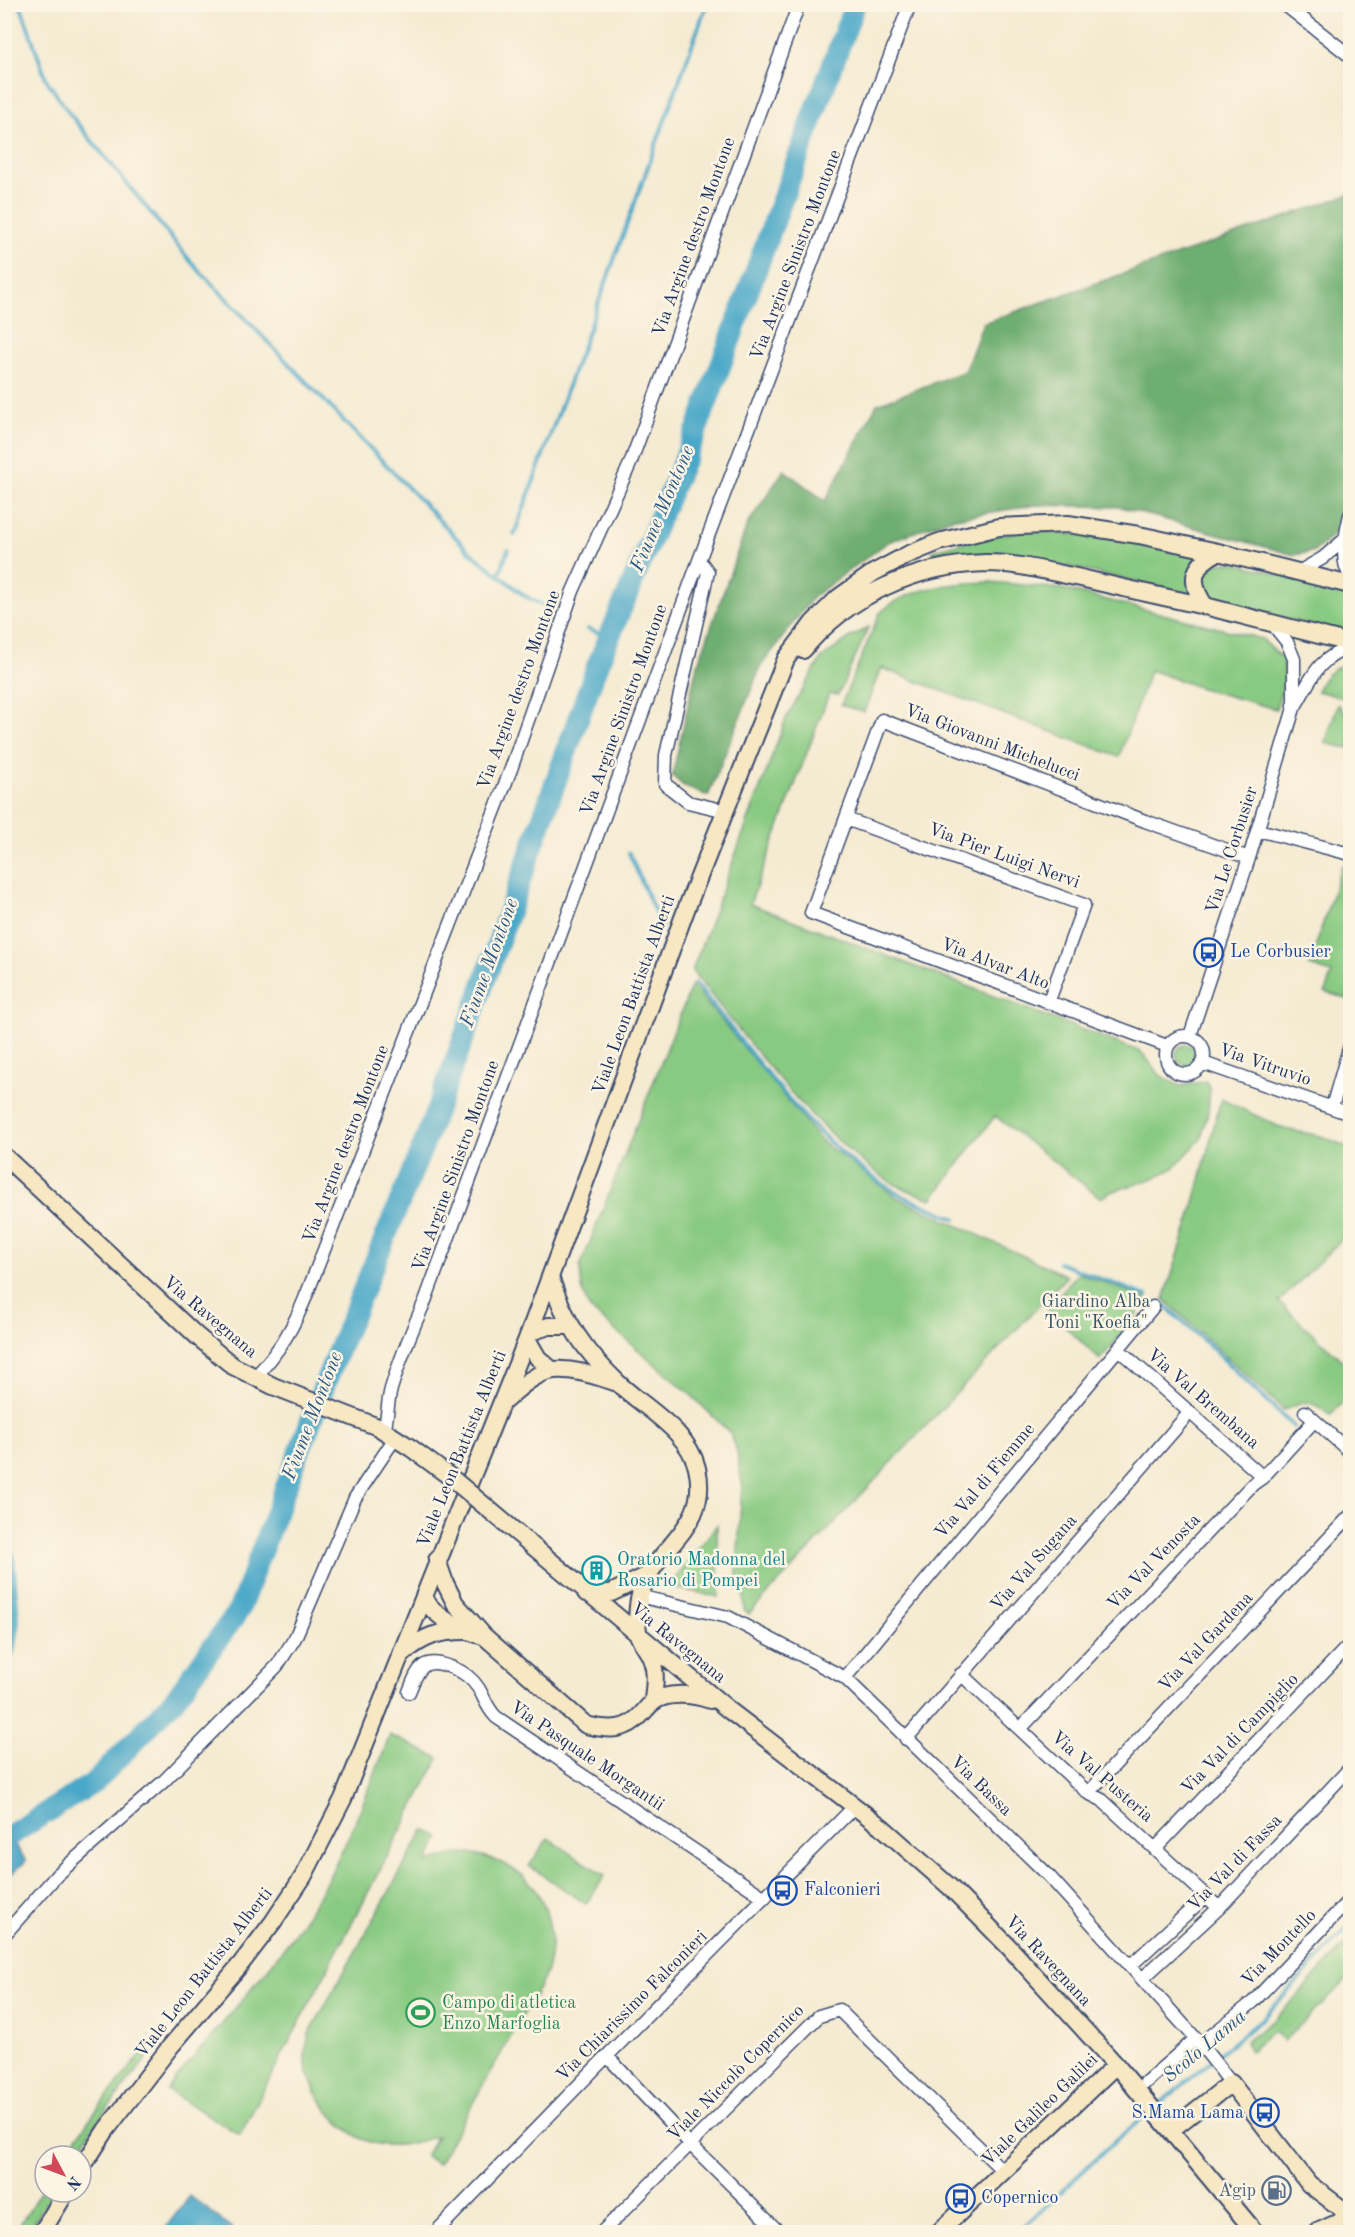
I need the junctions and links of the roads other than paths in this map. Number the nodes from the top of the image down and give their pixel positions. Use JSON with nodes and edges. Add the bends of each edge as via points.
{"nodes":[{"id":1,"x":799,"y":4,"type":"edge"},
{"id":2,"x":910,"y":4,"type":"edge"},
{"id":3,"x":1284,"y":4,"type":"edge"},
{"id":4,"x":1345,"y":53,"type":"edge"},
{"id":5,"x":1350,"y":64,"type":"edge"},
{"id":6,"x":1350,"y":515,"type":"edge"},
{"id":7,"x":1344,"y":540,"type":"junction"},
{"id":8,"x":1218,"y":552,"type":"junction"},
{"id":9,"x":698,"y":563,"type":"junction"},
{"id":10,"x":1297,"y":573,"type":"junction"},
{"id":11,"x":1350,"y":574,"type":"edge"},
{"id":12,"x":1350,"y":585,"type":"edge"},
{"id":13,"x":1205,"y":606,"type":"junction"},
{"id":14,"x":1271,"y":622,"type":"junction"},
{"id":15,"x":1350,"y":645,"type":"edge"},
{"id":16,"x":775,"y":687,"type":"junction"},
{"id":17,"x":1294,"y":708,"type":"junction"},
{"id":18,"x":726,"y":811,"type":"junction"},
{"id":19,"x":846,"y":819,"type":"junction"},
{"id":20,"x":1258,"y":830,"type":"junction"},
{"id":21,"x":1350,"y":854,"type":"edge"},
{"id":22,"x":1249,"y":858,"type":"junction"},
{"id":23,"x":811,"y":912,"type":"joint"},
{"id":24,"x":1048,"y":1003,"type":"junction"},
{"id":25,"x":1190,"y":1036,"type":"junction"},
{"id":26,"x":1350,"y":1045,"type":"edge"},
{"id":27,"x":1167,"y":1046,"type":"junction"},
{"id":28,"x":1203,"y":1063,"type":"junction"},
{"id":29,"x":1332,"y":1107,"type":"junction"},
{"id":30,"x":1350,"y":1114,"type":"edge"},
{"id":31,"x":4,"y":1156,"type":"edge"},
{"id":32,"x":550,"y":1277,"type":"junction"},
{"id":33,"x":1153,"y":1307,"type":"dead end"},
{"id":34,"x":570,"y":1326,"type":"junction"},
{"id":35,"x":528,"y":1335,"type":"junction"},
{"id":36,"x":1118,"y":1349,"type":"junction"},
{"id":37,"x":552,"y":1370,"type":"junction"},
{"id":38,"x":254,"y":1378,"type":"junction"},
{"id":39,"x":619,"y":1383,"type":"junction"},
{"id":40,"x":501,"y":1404,"type":"junction"},
{"id":41,"x":1190,"y":1412,"type":"junction"},
{"id":42,"x":386,"y":1432,"type":"junction"},
{"id":43,"x":1350,"y":1452,"type":"edge"},
{"id":44,"x":1263,"y":1477,"type":"junction"},
{"id":45,"x":1350,"y":1516,"type":"edge"},
{"id":46,"x":437,"y":1560,"type":"junction"},
{"id":47,"x":648,"y":1575,"type":"junction"},
{"id":48,"x":586,"y":1593,"type":"junction"},
{"id":49,"x":424,"y":1598,"type":"junction"},
{"id":50,"x":647,"y":1598,"type":"dead end"},
{"id":51,"x":455,"y":1604,"type":"junction"},
{"id":52,"x":466,"y":1631,"type":"junction"},
{"id":53,"x":484,"y":1636,"type":"junction"},
{"id":54,"x":639,"y":1636,"type":"junction"},
{"id":55,"x":1350,"y":1644,"type":"edge"},
{"id":56,"x":402,"y":1655,"type":"junction"},
{"id":57,"x":961,"y":1674,"type":"junction"},
{"id":58,"x":845,"y":1678,"type":"junction"},
{"id":59,"x":409,"y":1692,"type":"dead end"},
{"id":60,"x":653,"y":1701,"type":"junction"},
{"id":61,"x":730,"y":1711,"type":"junction"},
{"id":62,"x":1020,"y":1729,"type":"junction"},
{"id":63,"x":906,"y":1738,"type":"junction"},
{"id":64,"x":1350,"y":1768,"type":"edge"},
{"id":65,"x":1088,"y":1793,"type":"junction"},
{"id":66,"x":855,"y":1806,"type":"junction"},
{"id":67,"x":1156,"y":1848,"type":"junction"},
{"id":68,"x":1206,"y":1896,"type":"junction"},
{"id":69,"x":765,"y":1898,"type":"junction"},
{"id":70,"x":1350,"y":1899,"type":"edge"},
{"id":71,"x":1219,"y":1908,"type":"junction"},
{"id":72,"x":4,"y":1935,"type":"edge"},
{"id":73,"x":1130,"y":1966,"type":"junction"},
{"id":74,"x":1142,"y":1979,"type":"junction"},
{"id":75,"x":1198,"y":2041,"type":"junction"},
{"id":76,"x":606,"y":2056,"type":"junction"},
{"id":77,"x":1116,"y":2065,"type":"junction"},
{"id":78,"x":1231,"y":2084,"type":"junction"},
{"id":79,"x":1141,"y":2086,"type":"junction"},
{"id":80,"x":1171,"y":2130,"type":"junction"},
{"id":81,"x":690,"y":2144,"type":"junction"},
{"id":82,"x":93,"y":2150,"type":"edge"},
{"id":83,"x":1004,"y":2172,"type":"junction"},
{"id":84,"x":59,"y":2204,"type":"edge"},
{"id":85,"x":1350,"y":2217,"type":"edge"},
{"id":86,"x":42,"y":2232,"type":"edge"},
{"id":87,"x":436,"y":2232,"type":"edge"},
{"id":88,"x":602,"y":2232,"type":"edge"},
{"id":89,"x":779,"y":2232,"type":"edge"},
{"id":90,"x":939,"y":2232,"type":"edge"},
{"id":91,"x":1255,"y":2232,"type":"edge"},
{"id":92,"x":1317,"y":2232,"type":"edge"}],
"edges":[{"from":1,"to":38,"type":"street","name":"Via Argine destro Montone","via":[[630,464],[573,591],[511,769],[295,1324]]},
{"from":2,"to":9,"type":"street","name":"Via Argine Sinistro Montone"},
{"from":3,"to":4,"type":"street"},
{"from":4,"to":5,"type":"street"},
{"from":6,"to":7,"type":"street"},
{"from":7,"to":10,"type":"street"},
{"from":7,"to":11,"type":"street","via":[[1346,570]]},
{"from":8,"to":10,"type":"main road","name":"Viale Leon Battista Alberti"},
{"from":8,"to":13,"type":"main road","via":[[1204,559],[1194,579]]},
{"from":8,"to":16,"type":"main road","name":"Viale Leon Battista Alberti","via":[[1068,524],[999,527],[939,542],[873,573],[838,598],[786,659]]},
{"from":9,"to":18,"type":"street","via":[[708,572],[666,755],[665,784],[688,802]]},
{"from":9,"to":42,"type":"street","name":"Via Argine Sinistro Montone","via":[[429,1290],[405,1345],[390,1393]]},
{"from":10,"to":12,"type":"main road","name":"Viale Leon Battista Alberti"},
{"from":13,"to":14,"type":"main road","name":"Viale Leon Battista Alberti"},
{"from":13,"to":16,"type":"main road","name":"Viale Leon Battista Alberti","via":[[1036,568],[988,563],[952,566],[874,591],[829,624]]},
{"from":14,"to":15,"type":"main road","name":"Viale Leon Battista Alberti"},
{"from":14,"to":17,"type":"street","name":"Via Le Corbusier","via":[[1287,642],[1294,659]]},
{"from":15,"to":17,"type":"street","name":"Via Le Corbusier","via":[[1321,664]]},
{"from":16,"to":18,"type":"main road","name":"Viale Leon Battista Alberti"},
{"from":17,"to":20,"type":"street","name":"Via Le Corbusier"},
{"from":18,"to":32,"type":"main road","name":"Viale Leon Battista Alberti"},
{"from":19,"to":22,"type":"street","name":"Via Giovanni Michelucci","via":[[882,720]]},
{"from":19,"to":23,"type":"street","name":"Via Giovanni Michelucci"},
{"from":19,"to":24,"type":"street","name":"Via Pier Luigi Nervi","via":[[1084,904]]},
{"from":20,"to":21,"type":"street"},
{"from":20,"to":22,"type":"street","name":"Via Le Corbusier"},
{"from":22,"to":25,"type":"street","name":"Via Le Corbusier"},
{"from":23,"to":24,"type":"street","name":"Via Alvar Alto"},
{"from":24,"to":27,"type":"street","name":"Via Alvar Alto"},
{"from":25,"to":27,"type":"street","via":[[1174,1038]]},
{"from":25,"to":28,"type":"street","via":[[1203,1046]]},
{"from":26,"to":29,"type":"street"},
{"from":27,"to":28,"type":"street","via":[[1166,1058],[1177,1073],[1189,1074]]},
{"from":28,"to":29,"type":"street","name":"Via Vitruvio"},
{"from":29,"to":30,"type":"street","name":"Via Vitruvio"},
{"from":31,"to":38,"type":"main road","name":"Via Ravegnana","via":[[198,1337]]},
{"from":32,"to":34,"type":"main road"},
{"from":32,"to":35,"type":"main road","name":"Viale Leon Battista Alberti"},
{"from":33,"to":36,"type":"street","name":"Via Val di Fiemme"},
{"from":34,"to":35,"type":"main road","via":[[549,1326]]},
{"from":34,"to":39,"type":"main road"},
{"from":35,"to":37,"type":"main road","via":[[538,1358]]},
{"from":35,"to":40,"type":"main road","name":"Viale Leon Battista Alberti"},
{"from":36,"to":41,"type":"street","name":"Via Val Brembana"},
{"from":36,"to":58,"type":"street","name":"Via Val di Fiemme"},
{"from":37,"to":39,"type":"main road"},
{"from":37,"to":40,"type":"main road","via":[[529,1381]]},
{"from":38,"to":42,"type":"main road","name":"Via Ravegnana"},
{"from":39,"to":47,"type":"main road","via":[[677,1434],[697,1468],[698,1488],[690,1523]]},
{"from":40,"to":46,"type":"main road","name":"Viale Leon Battista Alberti"},
{"from":41,"to":44,"type":"street","name":"Via Val Brembana"},
{"from":41,"to":57,"type":"street","name":"Via Val Sugana"},
{"from":42,"to":48,"type":"main road","name":"Via Ravegnana","bridge":true,"via":[[449,1476]]},
{"from":42,"to":72,"type":"street","via":[[298,1631],[277,1666],[164,1781],[57,1875]]},
{"from":43,"to":44,"type":"street","name":"Via Val Venosta","via":[[1310,1417]]},
{"from":44,"to":62,"type":"street","name":"Via Val Venosta"},
{"from":45,"to":65,"type":"street","name":"Via Val Gardena"},
{"from":46,"to":49,"type":"main road","name":"Viale Leon Battista Alberti"},
{"from":46,"to":51,"type":"main road"},
{"from":47,"to":48,"type":"main road","via":[[611,1593]]},
{"from":47,"to":54,"type":"main road","via":[[638,1605]]},
{"from":48,"to":54,"type":"main road","name":"Via Ravegnana"},
{"from":49,"to":51,"type":"main road"},
{"from":49,"to":52,"type":"main road","via":[[436,1614]]},
{"from":49,"to":56,"type":"main road","name":"Viale Leon Battista Alberti"},
{"from":50,"to":58,"type":"street","name":"Via Bassa","via":[[728,1617]]},
{"from":51,"to":53,"type":"main road"},
{"from":52,"to":53,"type":"main road"},
{"from":52,"to":56,"type":"main road","via":[[431,1635],[417,1641]]},
{"from":53,"to":60,"type":"main road","via":[[586,1725],[601,1729],[626,1725]]},
{"from":54,"to":60,"type":"main road","via":[[652,1660]]},
{"from":54,"to":61,"type":"main road","name":"Via Ravegnana"},
{"from":55,"to":67,"type":"street","name":"Via Val di Campiglio"},
{"from":56,"to":82,"type":"main road","name":"Viale Leon Battista Alberti","via":[[344,1799],[303,1877],[240,1965],[170,2047]]},
{"from":57,"to":62,"type":"street","name":"Via Val Pusteria"},
{"from":57,"to":63,"type":"street","name":"Via Val Sugana"},
{"from":58,"to":63,"type":"street","name":"Via Bassa"},
{"from":59,"to":69,"type":"street","name":"Via Pasquale Morgantii","via":[[416,1675],[431,1661],[465,1673],[496,1717]]},
{"from":60,"to":61,"type":"main road","via":[[692,1694]]},
{"from":61,"to":66,"type":"main road","name":"Via Ravegnana"},
{"from":62,"to":65,"type":"street","name":"Via Val Pusteria"},
{"from":63,"to":73,"type":"street","name":"Via Bassa","via":[[1048,1875]]},
{"from":64,"to":71,"type":"street","name":"Via Val di Fassa"},
{"from":65,"to":67,"type":"street","name":"Via Val Pusteria","via":[[1102,1800]]},
{"from":66,"to":69,"type":"street","name":"Via Chiarissimo Falconieri"},
{"from":66,"to":77,"type":"main road","name":"Via Ravegnana","via":[[950,1887]]},
{"from":67,"to":68,"type":"street","name":"Via Val Pusteria"},
{"from":68,"to":71,"type":"street","name":"Via Val Pusteria"},
{"from":68,"to":73,"type":"street","name":"Via Val di Fassa"},
{"from":69,"to":76,"type":"street","name":"Via Chiarissimo Falconieri"},
{"from":70,"to":75,"type":"street","name":"Via Montello","via":[[1253,2002],[1208,2039]]},
{"from":71,"to":74,"type":"street","name":"Via Val di Fassa"},
{"from":73,"to":74,"type":"street","name":"Via Bassa"},
{"from":74,"to":75,"type":"street","name":"Via Bassa"},
{"from":75,"to":78,"type":"street","name":"Via Bassa"},
{"from":75,"to":79,"type":"street","name":"Via Montello"},
{"from":76,"to":81,"type":"street"},
{"from":76,"to":87,"type":"street","name":"Via Chiarissimo Falconieri"},
{"from":77,"to":79,"type":"main road","name":"Via Ravegnana"},
{"from":77,"to":83,"type":"main road","name":"Viale Galileo Galilei"},
{"from":78,"to":80,"type":"main road"},
{"from":78,"to":85,"type":"main road","via":[[1309,2184]]},
{"from":79,"to":80,"type":"main road","name":"Via Ravegnana"},
{"from":80,"to":91,"type":"main road","name":"Via Ravegnana"},
{"from":81,"to":83,"type":"street","name":"Viale Niccolò Copernico","via":[[819,2016],[838,2010]]},
{"from":81,"to":88,"type":"street","name":"Viale Niccolò Copernico"},
{"from":81,"to":89,"type":"street"},
{"from":83,"to":90,"type":"main road","name":"Viale Galileo Galilei"},
{"from":84,"to":86,"type":"main road"},
{"from":85,"to":92,"type":"main road"}]}
